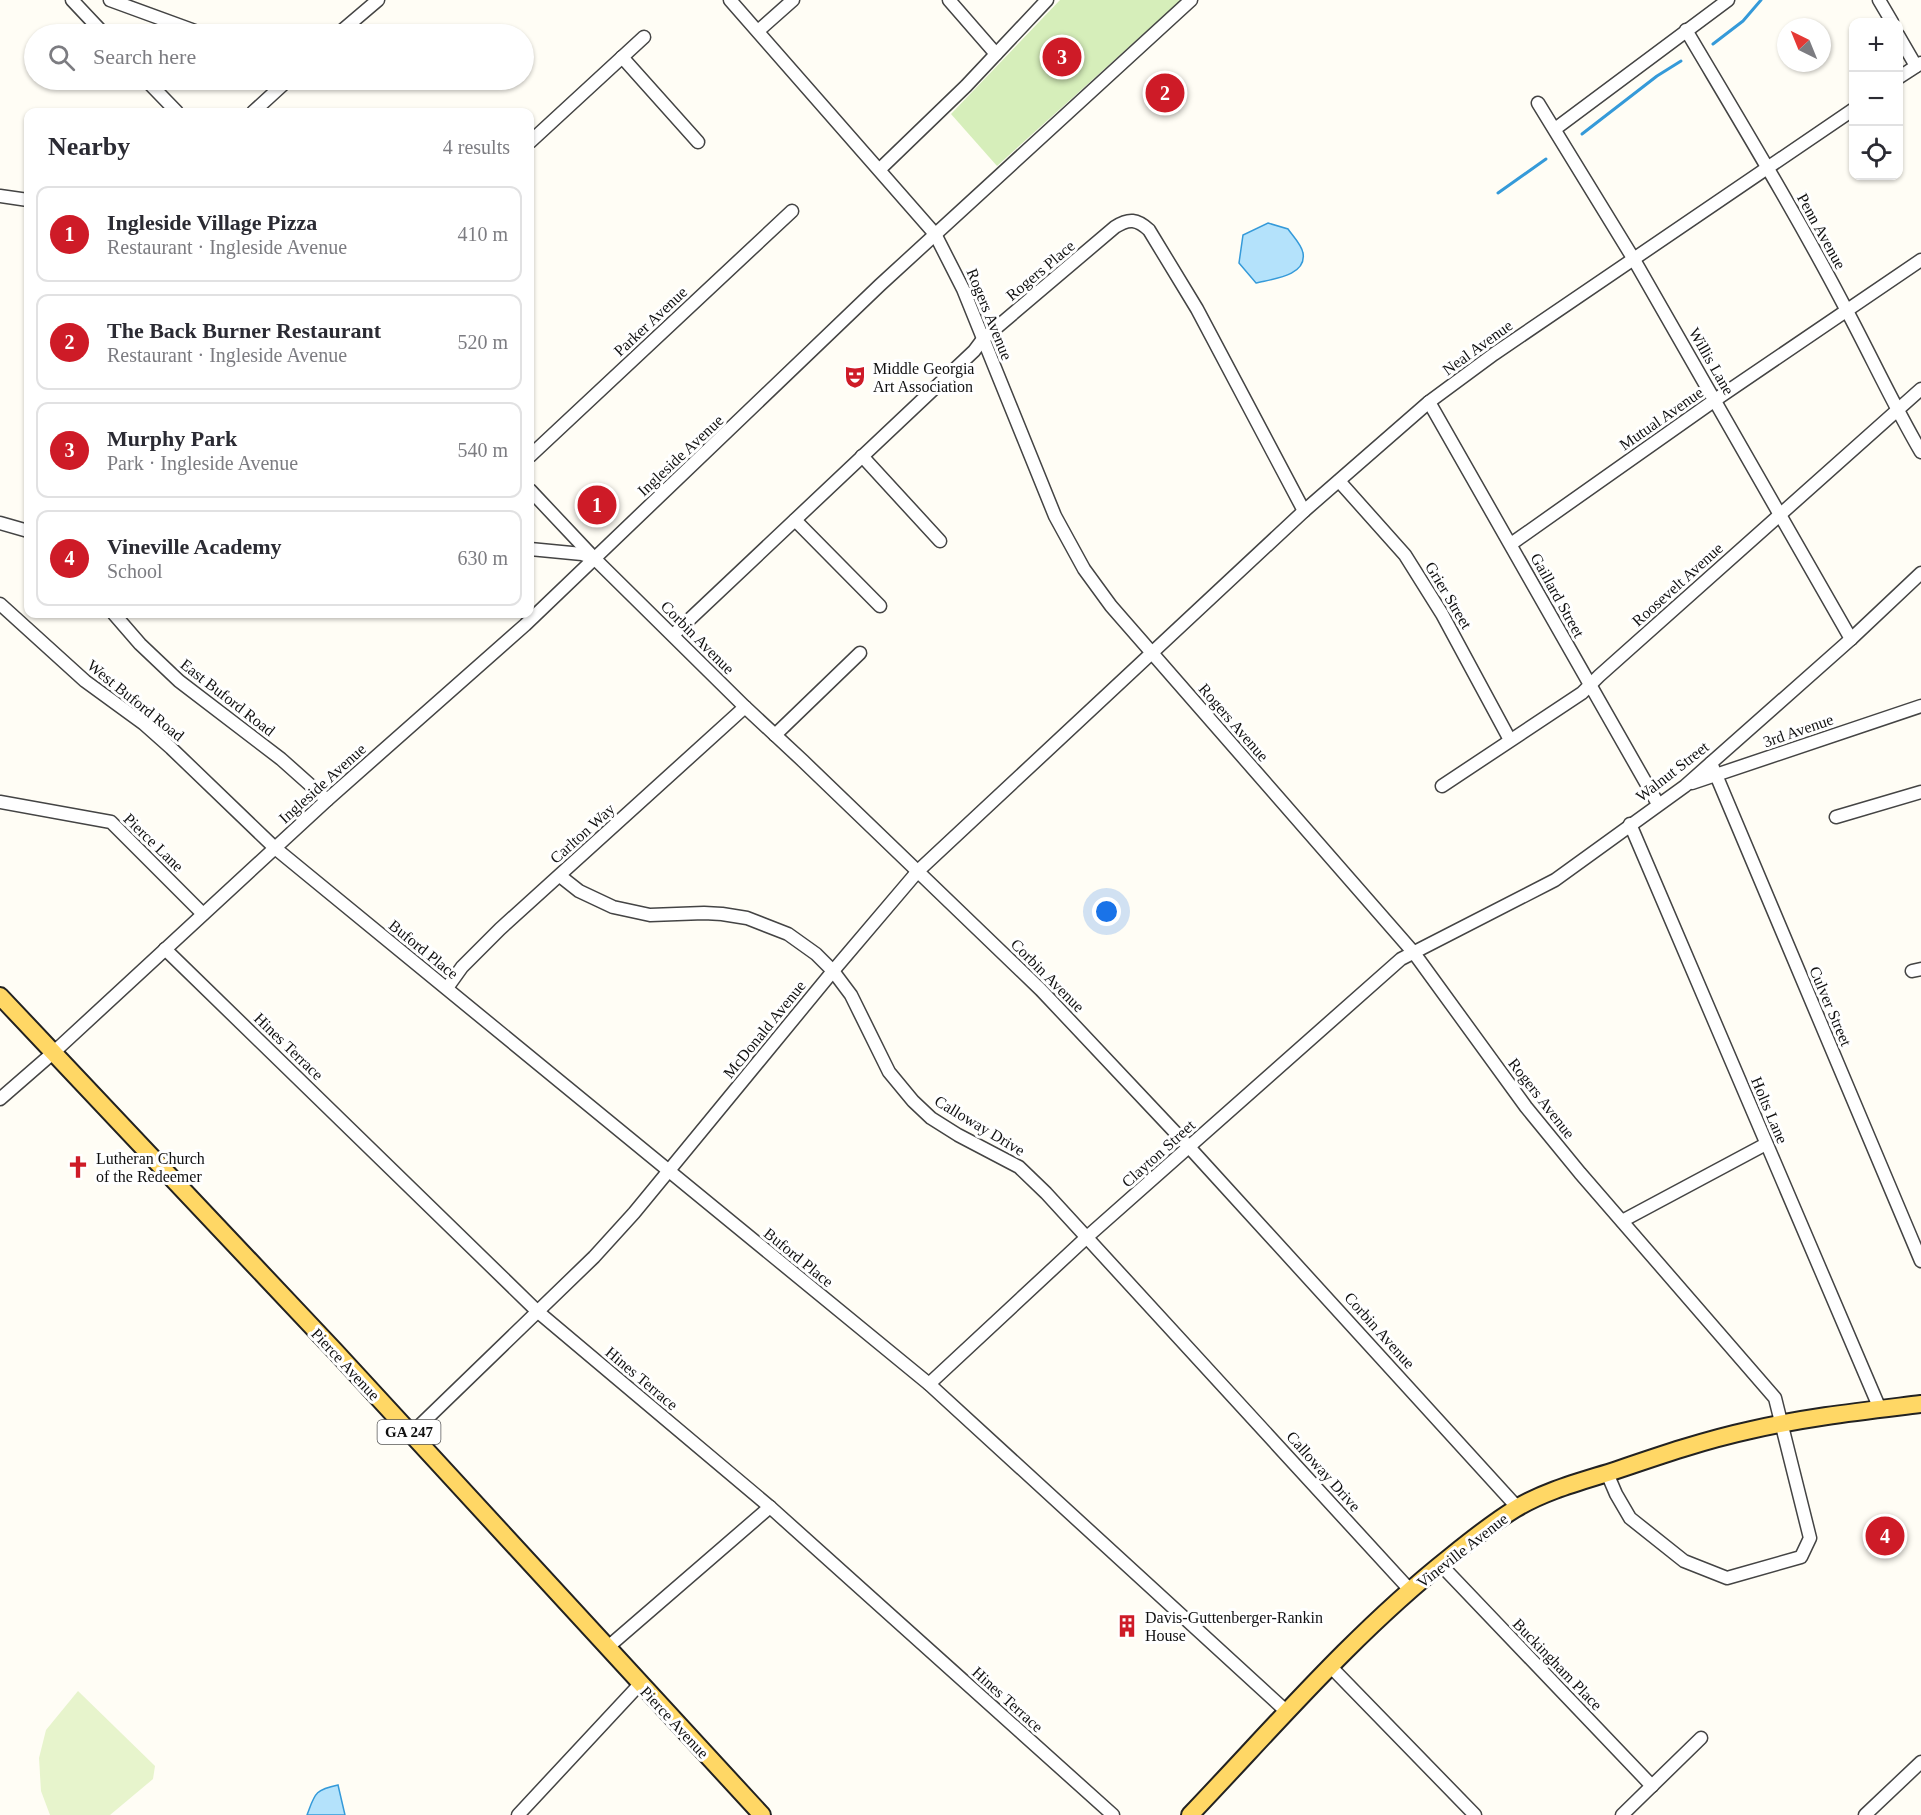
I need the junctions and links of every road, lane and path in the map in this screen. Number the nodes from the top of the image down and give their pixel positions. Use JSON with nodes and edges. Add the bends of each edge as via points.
{"nodes":[{"id":1,"x":72,"y":0,"type":"edge"},
{"id":2,"x":110,"y":0,"type":"edge"},
{"id":3,"x":378,"y":0,"type":"edge"},
{"id":4,"x":730,"y":0,"type":"edge"},
{"id":5,"x":793,"y":0,"type":"edge"},
{"id":6,"x":949,"y":0,"type":"edge"},
{"id":7,"x":1047,"y":0,"type":"edge"},
{"id":8,"x":1191,"y":0,"type":"edge"},
{"id":9,"x":1728,"y":0,"type":"edge"},
{"id":10,"x":1879,"y":0,"type":"edge"},
{"id":11,"x":1890,"y":18,"type":"edge"},
{"id":12,"x":95,"y":24,"type":"edge"},
{"id":13,"x":176,"y":24,"type":"edge"},
{"id":14,"x":350,"y":24,"type":"edge"},
{"id":15,"x":1686,"y":30,"type":"junction"},
{"id":16,"x":758,"y":31,"type":"junction"},
{"id":17,"x":644,"y":37,"type":"dead end"},
{"id":18,"x":1903,"y":41,"type":"edge"},
{"id":19,"x":996,"y":54,"type":"junction"},
{"id":20,"x":622,"y":57,"type":"junction"},
{"id":21,"x":1919,"y":65,"type":"edge"},
{"id":22,"x":1903,"y":75,"type":"edge"},
{"id":23,"x":156,"y":90,"type":"edge"},
{"id":24,"x":277,"y":90,"type":"edge"},
{"id":25,"x":1538,"y":103,"type":"dead end"},
{"id":26,"x":173,"y":108,"type":"edge"},
{"id":27,"x":258,"y":108,"type":"edge"},
{"id":28,"x":1849,"y":112,"type":"edge"},
{"id":29,"x":1554,"y":129,"type":"junction"},
{"id":30,"x":534,"y":138,"type":"edge"},
{"id":31,"x":698,"y":142,"type":"dead end"},
{"id":32,"x":1767,"y":167,"type":"junction"},
{"id":33,"x":880,"y":169,"type":"junction"},
{"id":34,"x":0,"y":196,"type":"edge"},
{"id":35,"x":24,"y":199,"type":"edge"},
{"id":36,"x":792,"y":211,"type":"dead end"},
{"id":37,"x":935,"y":234,"type":"junction"},
{"id":38,"x":1633,"y":258,"type":"junction"},
{"id":39,"x":1921,"y":260,"type":"edge"},
{"id":40,"x":1847,"y":311,"type":"junction"},
{"id":41,"x":983,"y":339,"type":"junction"},
{"id":42,"x":1921,"y":389,"type":"edge"},
{"id":43,"x":1715,"y":400,"type":"junction"},
{"id":44,"x":1429,"y":402,"type":"junction"},
{"id":45,"x":1896,"y":410,"type":"junction"},
{"id":46,"x":534,"y":452,"type":"edge"},
{"id":47,"x":1921,"y":452,"type":"edge"},
{"id":48,"x":862,"y":456,"type":"junction"},
{"id":49,"x":1339,"y":481,"type":"junction"},
{"id":50,"x":534,"y":494,"type":"edge"},
{"id":51,"x":1304,"y":512,"type":"junction"},
{"id":52,"x":1779,"y":515,"type":"junction"},
{"id":53,"x":795,"y":520,"type":"junction"},
{"id":54,"x":0,"y":523,"type":"edge"},
{"id":55,"x":24,"y":530,"type":"edge"},
{"id":56,"x":940,"y":541,"type":"dead end"},
{"id":57,"x":1511,"y":543,"type":"junction"},
{"id":58,"x":534,"y":549,"type":"edge"},
{"id":59,"x":595,"y":559,"type":"junction"},
{"id":60,"x":1921,"y":573,"type":"edge"},
{"id":61,"x":0,"y":604,"type":"edge"},
{"id":62,"x":880,"y":606,"type":"dead end"},
{"id":63,"x":534,"y":617,"type":"edge"},
{"id":64,"x":117,"y":618,"type":"edge"},
{"id":65,"x":533,"y":618,"type":"edge"},
{"id":66,"x":673,"y":635,"type":"junction"},
{"id":67,"x":1851,"y":639,"type":"junction"},
{"id":68,"x":860,"y":653,"type":"dead end"},
{"id":69,"x":1153,"y":654,"type":"junction"},
{"id":70,"x":1590,"y":686,"type":"junction"},
{"id":71,"x":1921,"y":706,"type":"edge"},
{"id":72,"x":745,"y":707,"type":"junction"},
{"id":73,"x":775,"y":735,"type":"junction"},
{"id":74,"x":1510,"y":740,"type":"junction"},
{"id":75,"x":1711,"y":763,"type":"junction"},
{"id":76,"x":1716,"y":775,"type":"junction"},
{"id":77,"x":1442,"y":786,"type":"dead end"},
{"id":78,"x":1685,"y":786,"type":"junction"},
{"id":79,"x":1921,"y":792,"type":"edge"},
{"id":80,"x":327,"y":800,"type":"junction"},
{"id":81,"x":0,"y":802,"type":"edge"},
{"id":82,"x":1658,"y":804,"type":"junction"},
{"id":83,"x":1836,"y":817,"type":"dead end"},
{"id":84,"x":1630,"y":824,"type":"junction"},
{"id":85,"x":275,"y":848,"type":"junction"},
{"id":86,"x":918,"y":871,"type":"junction"},
{"id":87,"x":560,"y":876,"type":"junction"},
{"id":88,"x":203,"y":914,"type":"junction"},
{"id":89,"x":165,"y":950,"type":"junction"},
{"id":90,"x":1414,"y":953,"type":"junction"},
{"id":91,"x":833,"y":970,"type":"junction"},
{"id":92,"x":447,"y":988,"type":"junction"},
{"id":93,"x":0,"y":996,"type":"edge"},
{"id":94,"x":54,"y":1052,"type":"junction"},
{"id":95,"x":0,"y":1099,"type":"edge"},
{"id":96,"x":1766,"y":1144,"type":"junction"},
{"id":97,"x":1189,"y":1147,"type":"junction"},
{"id":98,"x":669,"y":1172,"type":"junction"},
{"id":99,"x":1622,"y":1221,"type":"junction"},
{"id":100,"x":1087,"y":1237,"type":"junction"},
{"id":101,"x":1921,"y":1261,"type":"edge"},
{"id":102,"x":537,"y":1311,"type":"junction"},
{"id":103,"x":929,"y":1384,"type":"junction"},
{"id":104,"x":1921,"y":1404,"type":"edge"},
{"id":105,"x":1880,"y":1409,"type":"junction"},
{"id":106,"x":1783,"y":1423,"type":"junction"},
{"id":107,"x":411,"y":1434,"type":"junction"},
{"id":108,"x":1607,"y":1473,"type":"junction"},
{"id":109,"x":770,"y":1507,"type":"junction"},
{"id":110,"x":1517,"y":1507,"type":"junction"},
{"id":111,"x":1440,"y":1565,"type":"junction"},
{"id":112,"x":1410,"y":1590,"type":"junction"},
{"id":113,"x":609,"y":1647,"type":"junction"},
{"id":114,"x":1331,"y":1667,"type":"junction"},
{"id":115,"x":640,"y":1684,"type":"junction"},
{"id":116,"x":1286,"y":1711,"type":"junction"},
{"id":117,"x":1701,"y":1738,"type":"dead end"},
{"id":118,"x":1921,"y":1762,"type":"edge"},
{"id":119,"x":1652,"y":1786,"type":"junction"},
{"id":120,"x":755,"y":1813,"type":"edge"},
{"id":121,"x":518,"y":1815,"type":"edge"},
{"id":122,"x":1113,"y":1815,"type":"edge"},
{"id":123,"x":1190,"y":1815,"type":"edge"},
{"id":124,"x":1475,"y":1815,"type":"edge"},
{"id":125,"x":1622,"y":1815,"type":"edge"},
{"id":126,"x":1865,"y":1815,"type":"edge"}],
"edges":[{"from":1,"to":12,"type":"street"},
{"from":2,"to":13,"type":"street"},
{"from":3,"to":14,"type":"street"},
{"from":4,"to":16,"type":"street","name":"Rogers Avenue"},
{"from":5,"to":16,"type":"street"},
{"from":6,"to":19,"type":"street"},
{"from":7,"to":19,"type":"street"},
{"from":8,"to":37,"type":"street","name":"Ingleside Avenue"},
{"from":9,"to":15,"type":"street"},
{"from":10,"to":11,"type":"street"},
{"from":15,"to":29,"type":"street"},
{"from":15,"to":32,"type":"street","name":"Penn Avenue"},
{"from":16,"to":33,"type":"street","name":"Rogers Avenue"},
{"from":17,"to":20,"type":"street"},
{"from":18,"to":21,"type":"street"},
{"from":19,"to":33,"type":"street"},
{"from":20,"to":30,"type":"street"},
{"from":20,"to":31,"type":"street"},
{"from":21,"to":22,"type":"street"},
{"from":23,"to":26,"type":"street"},
{"from":24,"to":27,"type":"street"},
{"from":25,"to":29,"type":"street","name":"Willis Lane"},
{"from":28,"to":32,"type":"street","name":"Neal Avenue"},
{"from":29,"to":38,"type":"street","name":"Willis Lane"},
{"from":32,"to":38,"type":"street","name":"Neal Avenue"},
{"from":32,"to":40,"type":"street","name":"Penn Avenue"},
{"from":33,"to":37,"type":"street","name":"Rogers Avenue"},
{"from":34,"to":35,"type":"street"},
{"from":36,"to":46,"type":"street","name":"Parker Avenue"},
{"from":37,"to":41,"type":"street","name":"Rogers Avenue"},
{"from":37,"to":59,"type":"street","name":"Ingleside Avenue"},
{"from":38,"to":43,"type":"street","name":"Willis Lane"},
{"from":38,"to":44,"type":"street","name":"Neal Avenue"},
{"from":39,"to":40,"type":"street","name":"Mutual Avenue"},
{"from":40,"to":43,"type":"street","name":"Mutual Avenue"},
{"from":40,"to":45,"type":"street","name":"Penn Avenue"},
{"from":41,"to":48,"type":"street","name":"Rogers Place"},
{"from":41,"to":51,"type":"street","name":"Rogers Place","via":[[1115,228],[1124,222],[1139,221],[1149,230],[1197,309]]},
{"from":41,"to":69,"type":"street","name":"Rogers Avenue","via":[[1065,536],[1084,569]]},
{"from":42,"to":45,"type":"street","name":"Roosevelt Avenue"},
{"from":43,"to":52,"type":"street","name":"Willis Lane"},
{"from":43,"to":57,"type":"street","name":"Mutual Avenue"},
{"from":44,"to":49,"type":"street","name":"Neal Avenue"},
{"from":44,"to":57,"type":"street","name":"Gaillard Street"},
{"from":45,"to":47,"type":"street","name":"Penn Avenue"},
{"from":45,"to":52,"type":"street","name":"Roosevelt Avenue"},
{"from":48,"to":53,"type":"street","name":"Rogers Place"},
{"from":48,"to":56,"type":"street"},
{"from":49,"to":51,"type":"street","name":"Neal Avenue"},
{"from":49,"to":74,"type":"street","name":"Grier Street","via":[[1405,555],[1442,614]]},
{"from":50,"to":59,"type":"street","name":"Corbin Avenue"},
{"from":51,"to":69,"type":"street","name":"Neal Avenue"},
{"from":52,"to":67,"type":"street","name":"Willis Lane"},
{"from":52,"to":70,"type":"street","name":"Roosevelt Avenue"},
{"from":53,"to":62,"type":"street"},
{"from":53,"to":66,"type":"street","name":"Rogers Place"},
{"from":54,"to":55,"type":"street"},
{"from":57,"to":70,"type":"street","name":"Gaillard Street"},
{"from":58,"to":59,"type":"street"},
{"from":59,"to":63,"type":"street","name":"Ingleside Avenue"},
{"from":59,"to":66,"type":"street","name":"Corbin Avenue"},
{"from":60,"to":67,"type":"street","name":"Walnut Street"},
{"from":61,"to":85,"type":"street","name":"West Buford Road","via":[[85,681],[158,736]]},
{"from":64,"to":80,"type":"street","name":"East Buford Road","via":[[179,681],[281,759]]},
{"from":65,"to":80,"type":"street","name":"Ingleside Avenue"},
{"from":66,"to":72,"type":"street","name":"Corbin Avenue"},
{"from":67,"to":75,"type":"street","name":"Walnut Street"},
{"from":68,"to":73,"type":"street"},
{"from":69,"to":86,"type":"street","name":"McDonald Avenue"},
{"from":69,"to":90,"type":"street","name":"Rogers Avenue"},
{"from":70,"to":74,"type":"street","name":"Roosevelt Avenue"},
{"from":70,"to":82,"type":"street","name":"Gaillard Street"},
{"from":71,"to":76,"type":"street","name":"3rd Avenue"},
{"from":72,"to":73,"type":"street","name":"Corbin Avenue"},
{"from":72,"to":87,"type":"street","name":"Carlton Way"},
{"from":73,"to":86,"type":"street","name":"Corbin Avenue"},
{"from":74,"to":77,"type":"street","name":"Roosevelt Avenue"},
{"from":75,"to":76,"type":"street","name":"Culver Street"},
{"from":75,"to":78,"type":"street","name":"Walnut Street"},
{"from":76,"to":78,"type":"street","name":"3rd Avenue"},
{"from":76,"to":101,"type":"street","name":"Culver Street"},
{"from":78,"to":82,"type":"street","name":"Walnut Street"},
{"from":79,"to":83,"type":"street"},
{"from":80,"to":85,"type":"street","name":"Ingleside Avenue"},
{"from":81,"to":88,"type":"street","name":"Pierce Lane","via":[[111,822]]},
{"from":82,"to":84,"type":"street","name":"Walnut Street"},
{"from":84,"to":90,"type":"street","name":"Walnut Street","via":[[1545,885]]},
{"from":84,"to":96,"type":"street","name":"Holts Lane"},
{"from":85,"to":88,"type":"street","name":"Ingleside Avenue"},
{"from":85,"to":92,"type":"street","name":"Buford Place"},
{"from":86,"to":91,"type":"street","name":"McDonald Avenue"},
{"from":86,"to":97,"type":"street","name":"Corbin Avenue","via":[[1041,990]]},
{"from":87,"to":91,"type":"street","name":"Calloway Drive","via":[[579,891],[613,907],[650,915],[704,913],[747,918],[788,934]]},
{"from":87,"to":92,"type":"street","name":"Carlton Way","via":[[485,944]]},
{"from":88,"to":89,"type":"street","name":"Ingleside Avenue"},
{"from":89,"to":94,"type":"street","name":"Ingleside Avenue"},
{"from":89,"to":102,"type":"street","name":"Hines Terrace"},
{"from":90,"to":97,"type":"street","name":"Clayton Street","via":[[1401,959]]},
{"from":90,"to":99,"type":"street","name":"Rogers Avenue","via":[[1526,1107]]},
{"from":91,"to":98,"type":"street","name":"McDonald Avenue"},
{"from":91,"to":100,"type":"street","name":"Calloway Drive","via":[[851,995],[888,1072],[913,1101],[958,1135],[1019,1167]]},
{"from":92,"to":98,"type":"street","name":"Buford Place"},
{"from":93,"to":94,"type":"main road","name":"Pierce Avenue","number":"GA 247"},
{"from":94,"to":95,"type":"street","name":"Ingleside Avenue"},
{"from":94,"to":107,"type":"main road","name":"Pierce Avenue","number":"GA 247"},
{"from":96,"to":99,"type":"street"},
{"from":96,"to":105,"type":"street","name":"Holts Lane"},
{"from":97,"to":100,"type":"street","name":"Clayton Street"},
{"from":97,"to":110,"type":"street","name":"Corbin Avenue"},
{"from":98,"to":102,"type":"street","name":"McDonald Avenue","via":[[594,1257]]},
{"from":98,"to":103,"type":"street","name":"Buford Place"},
{"from":99,"to":106,"type":"street","name":"Rogers Avenue","via":[[1758,1376],[1775,1398]]},
{"from":100,"to":103,"type":"street","name":"Clayton Street"},
{"from":100,"to":112,"type":"street","name":"Calloway Drive"},
{"from":102,"to":107,"type":"street","name":"McDonald Avenue"},
{"from":102,"to":109,"type":"street","name":"Hines Terrace"},
{"from":103,"to":116,"type":"street","name":"Buford Place"},
{"from":104,"to":105,"type":"main road","name":"Vineville Avenue"},
{"from":105,"to":106,"type":"main road","name":"Vineville Avenue"},
{"from":106,"to":108,"type":"main road","name":"Vineville Avenue","via":[[1707,1441]]},
{"from":106,"to":108,"type":"street","name":"Rogers Avenue","via":[[1810,1538],[1801,1557],[1780,1563],[1727,1578],[1684,1561],[1630,1518]]},
{"from":107,"to":113,"type":"main road","name":"Pierce Avenue","number":"GA 247"},
{"from":108,"to":110,"type":"main road","name":"Vineville Avenue"},
{"from":109,"to":113,"type":"street"},
{"from":109,"to":122,"type":"street","name":"Hines Terrace"},
{"from":110,"to":111,"type":"main road","name":"Vineville Avenue"},
{"from":111,"to":112,"type":"main road","name":"Vineville Avenue"},
{"from":111,"to":119,"type":"street","name":"Buckingham Place"},
{"from":112,"to":114,"type":"main road","name":"Vineville Avenue"},
{"from":113,"to":115,"type":"main road","name":"Pierce Avenue","number":"GA 247"},
{"from":114,"to":116,"type":"main road","name":"Vineville Avenue"},
{"from":114,"to":124,"type":"street"},
{"from":115,"to":120,"type":"main road","name":"Pierce Avenue","number":"GA 247"},
{"from":115,"to":121,"type":"street"},
{"from":116,"to":123,"type":"main road","name":"Vineville Avenue"},
{"from":117,"to":119,"type":"street"},
{"from":118,"to":126,"type":"street"},
{"from":119,"to":125,"type":"street"}]}
